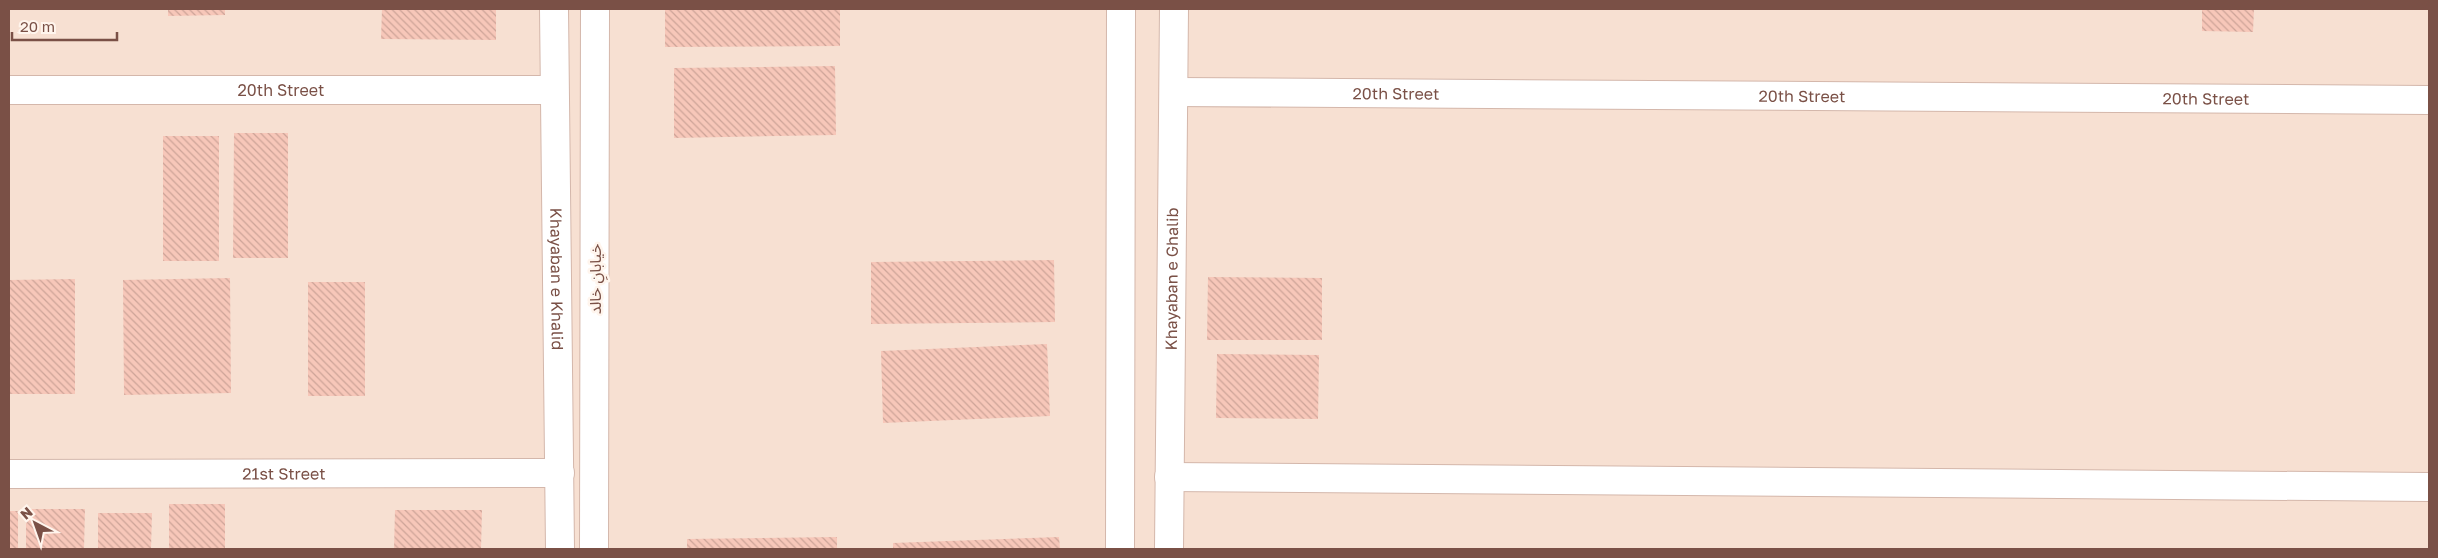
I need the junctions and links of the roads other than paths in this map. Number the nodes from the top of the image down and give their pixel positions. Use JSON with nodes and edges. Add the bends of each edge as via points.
{"nodes":[{"id":1,"x":554,"y":9,"type":"edge"},
{"id":2,"x":595,"y":9,"type":"edge"},
{"id":3,"x":1121,"y":9,"type":"edge"},
{"id":4,"x":1174,"y":9,"type":"edge"},
{"id":5,"x":9,"y":90,"type":"edge"},
{"id":6,"x":554,"y":90,"type":"junction"},
{"id":7,"x":1174,"y":92,"type":"junction"},
{"id":8,"x":2429,"y":100,"type":"edge"},
{"id":9,"x":560,"y":473,"type":"junction"},
{"id":10,"x":9,"y":474,"type":"edge"},
{"id":11,"x":1169,"y":478,"type":"junction"},
{"id":12,"x":2429,"y":487,"type":"edge"},
{"id":13,"x":560,"y":549,"type":"edge"},
{"id":14,"x":594,"y":549,"type":"edge"},
{"id":15,"x":1120,"y":549,"type":"edge"},
{"id":16,"x":1169,"y":549,"type":"edge"}],
"edges":[{"from":1,"to":6,"type":"street","name":"Khayaban e Khalid"},
{"from":2,"to":14,"type":"street","name":"خیابانِ خالد"},
{"from":3,"to":15,"type":"street"},
{"from":4,"to":7,"type":"street","name":"Khayaban e Ghalib"},
{"from":5,"to":6,"type":"street","name":"20th Street"},
{"from":6,"to":9,"type":"street","name":"Khayaban e Khalid"},
{"from":7,"to":8,"type":"street","name":"20th Street"},
{"from":7,"to":11,"type":"street","name":"Khayaban e Ghalib"},
{"from":9,"to":10,"type":"street","name":"21st Street"},
{"from":9,"to":13,"type":"street","name":"Khayaban e Khalid"},
{"from":11,"to":12,"type":"street"},
{"from":11,"to":16,"type":"street","name":"Khayaban e Ghalib"}]}
